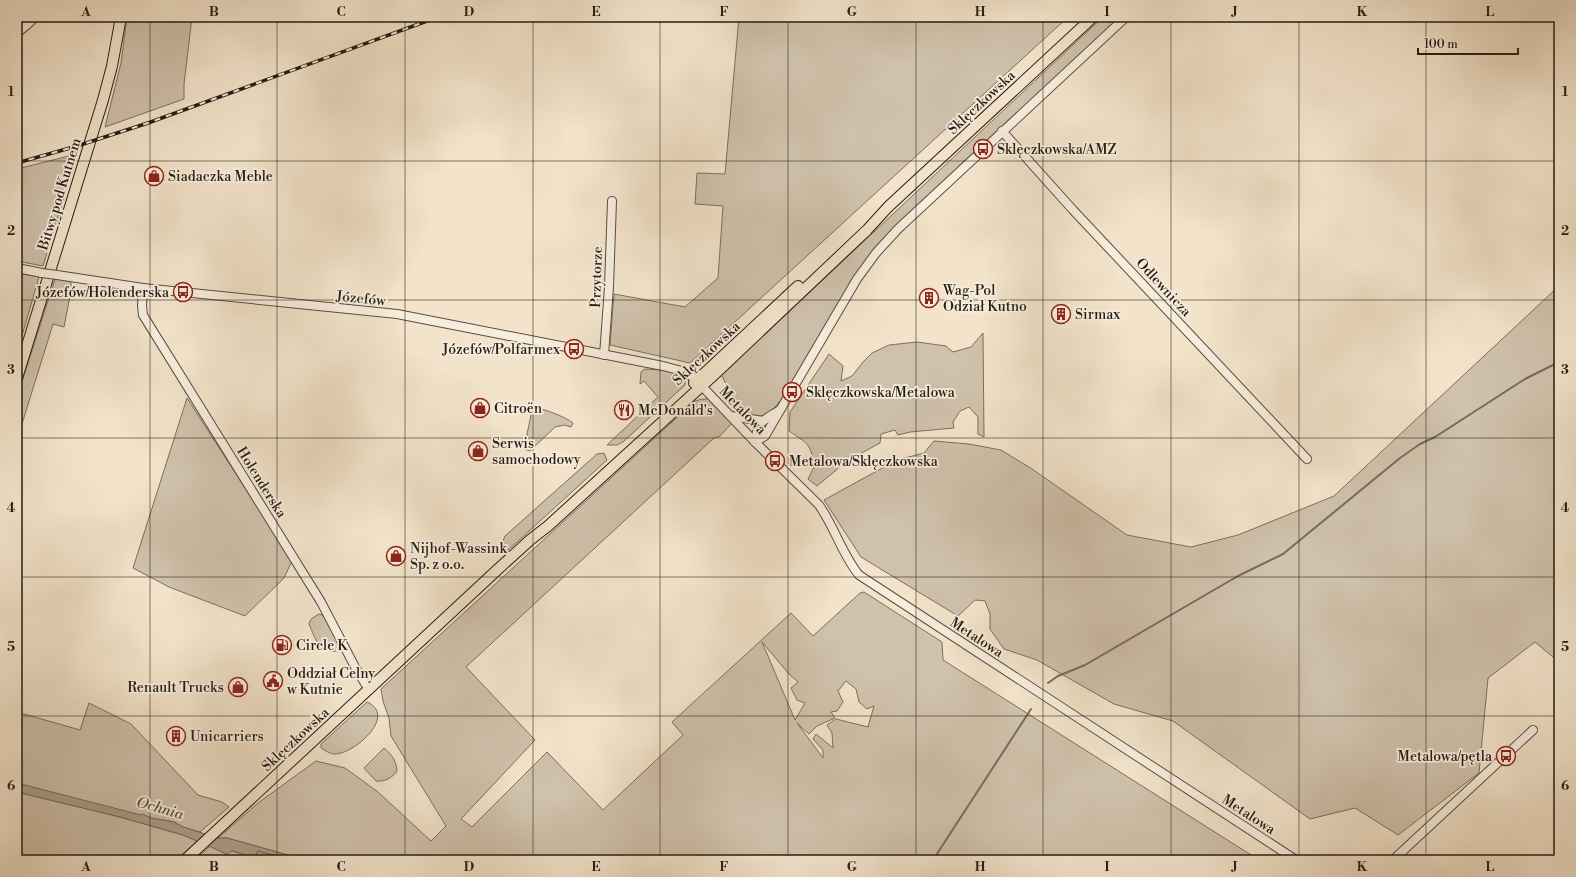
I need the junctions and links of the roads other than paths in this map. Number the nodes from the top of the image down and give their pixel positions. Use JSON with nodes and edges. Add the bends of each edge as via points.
{"nodes":[{"id":1,"x":35,"y":17,"type":"edge"},
{"id":2,"x":121,"y":17,"type":"edge"},
{"id":3,"x":1093,"y":17,"type":"edge"},
{"id":4,"x":1126,"y":17,"type":"edge"},
{"id":5,"x":17,"y":33,"type":"edge"},
{"id":6,"x":1002,"y":132,"type":"junction"},
{"id":7,"x":612,"y":201,"type":"dead end"},
{"id":8,"x":17,"y":268,"type":"edge"},
{"id":9,"x":143,"y":288,"type":"junction"},
{"id":10,"x":604,"y":355,"type":"junction"},
{"id":11,"x":17,"y":378,"type":"edge"},
{"id":12,"x":699,"y":383,"type":"junction"},
{"id":13,"x":779,"y":410,"type":"junction"},
{"id":14,"x":731,"y":416,"type":"junction"},
{"id":15,"x":763,"y":420,"type":"junction"},
{"id":16,"x":755,"y":442,"type":"junction"},
{"id":17,"x":1308,"y":459,"type":"dead end"},
{"id":18,"x":369,"y":690,"type":"junction"},
{"id":19,"x":1533,"y":730,"type":"dead end"},
{"id":20,"x":185,"y":860,"type":"edge"},
{"id":21,"x":1296,"y":860,"type":"edge"},
{"id":22,"x":1393,"y":860,"type":"edge"}],
"edges":[{"from":1,"to":5,"type":"street"},
{"from":2,"to":11,"type":"main road","name":"Bitwy pod Kutnem","via":[[103,100]]},
{"from":3,"to":12,"type":"main road","name":"Sklęczkowska","via":[[888,207],[863,227]]},
{"from":4,"to":6,"type":"street"},
{"from":6,"to":13,"type":"street","via":[[898,229],[876,253],[857,279]]},
{"from":6,"to":17,"type":"street","name":"Odlewnicza"},
{"from":7,"to":10,"type":"street","name":"Przytorze"},
{"from":8,"to":9,"type":"street","name":"Józefów","bridge":true},
{"from":9,"to":10,"type":"street","name":"Józefów","via":[[397,314]]},
{"from":9,"to":18,"type":"street","name":"Holenderska","via":[[143,315],[321,602]]},
{"from":10,"to":12,"type":"street","name":"Józefów","via":[[686,372]]},
{"from":12,"to":14,"type":"street","name":"Metalowa"},
{"from":12,"to":18,"type":"main road","name":"Sklęczkowska"},
{"from":13,"to":15,"type":"street"},
{"from":13,"to":16,"type":"street","via":[[765,436]]},
{"from":14,"to":15,"type":"street"},
{"from":14,"to":16,"type":"street","name":"Metalowa"},
{"from":15,"to":16,"type":"street","via":[[758,426]]},
{"from":16,"to":21,"type":"street","name":"Metalowa","via":[[819,505],[828,517],[850,564],[859,575]]},
{"from":18,"to":20,"type":"main road","name":"Sklęczkowska"},
{"from":19,"to":22,"type":"street"}]}
